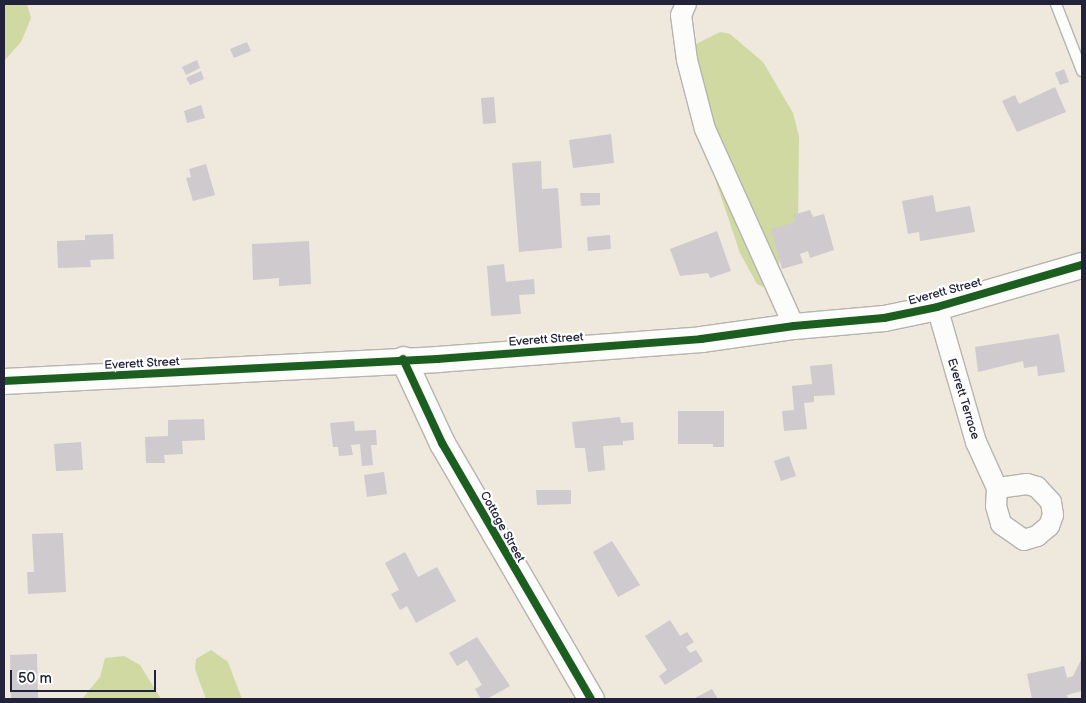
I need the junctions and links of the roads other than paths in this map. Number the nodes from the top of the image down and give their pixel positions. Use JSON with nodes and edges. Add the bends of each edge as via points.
{"nodes":[{"id":1,"x":686,"y":4,"type":"edge"},
{"id":2,"x":1056,"y":4,"type":"edge"},
{"id":3,"x":1082,"y":71,"type":"edge"},
{"id":4,"x":1082,"y":265,"type":"edge"},
{"id":5,"x":937,"y":307,"type":"junction"},
{"id":6,"x":794,"y":326,"type":"junction"},
{"id":7,"x":404,"y":360,"type":"junction"},
{"id":8,"x":4,"y":381,"type":"edge"},
{"id":9,"x":997,"y":488,"type":"dead end"},
{"id":10,"x":591,"y":699,"type":"edge"}],
"edges":[{"from":1,"to":6,"type":"street","via":[[681,15],[687,60],[705,128]]},
{"from":2,"to":3,"type":"lane"},
{"from":4,"to":5,"type":"street","name":"Everett Street"},
{"from":5,"to":6,"type":"street","name":"Everett Street","via":[[884,318]]},
{"from":5,"to":9,"type":"street","name":"Everett Terrace","via":[[976,442]]},
{"from":6,"to":7,"type":"street","name":"Everett Street","via":[[701,339]]},
{"from":7,"to":8,"type":"street","name":"Everett Street"},
{"from":7,"to":10,"type":"street","name":"Cottage Street","via":[[442,443]]}]}
